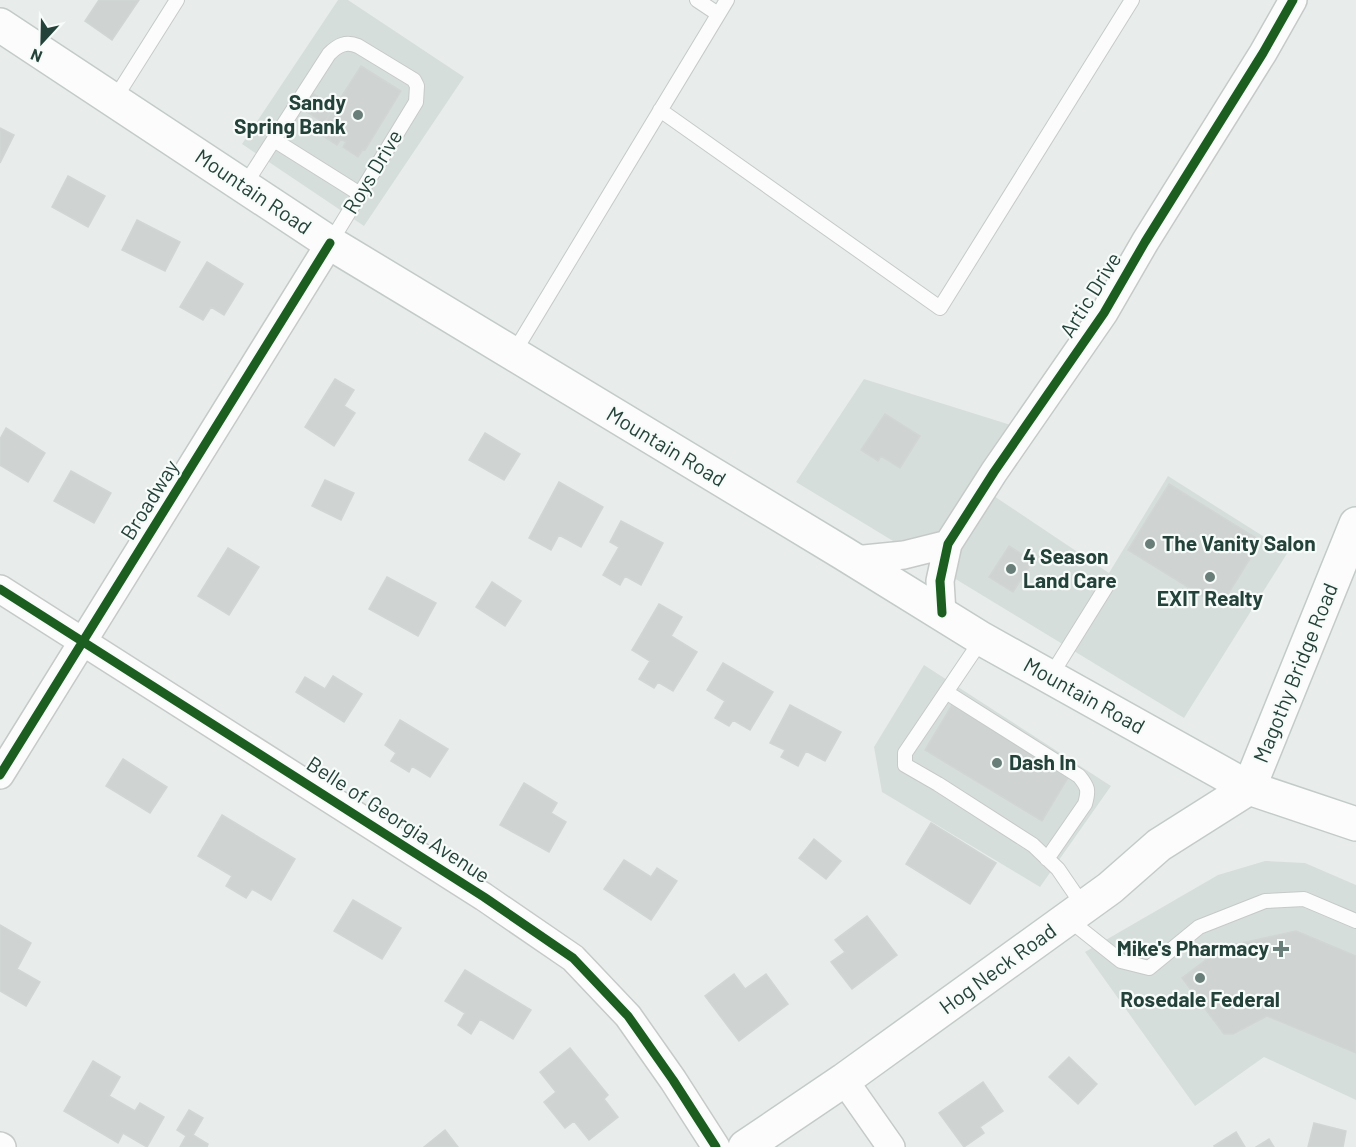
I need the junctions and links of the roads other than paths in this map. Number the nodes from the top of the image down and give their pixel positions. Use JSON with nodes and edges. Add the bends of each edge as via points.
{"nodes":[{"id":1,"x":177,"y":0,"type":"edge"},
{"id":2,"x":697,"y":0,"type":"edge"},
{"id":3,"x":727,"y":0,"type":"edge"},
{"id":4,"x":1132,"y":0,"type":"edge"},
{"id":5,"x":1293,"y":0,"type":"edge"},
{"id":6,"x":718,"y":14,"type":"junction"},
{"id":7,"x":0,"y":26,"type":"edge"},
{"id":8,"x":114,"y":100,"type":"junction"},
{"id":9,"x":660,"y":110,"type":"junction"},
{"id":10,"x":274,"y":141,"type":"junction"},
{"id":11,"x":244,"y":186,"type":"junction"},
{"id":12,"x":360,"y":194,"type":"junction"},
{"id":13,"x":330,"y":243,"type":"junction"},
{"id":14,"x":513,"y":354,"type":"junction"},
{"id":15,"x":1356,"y":524,"type":"edge"},
{"id":16,"x":948,"y":544,"type":"junction"},
{"id":17,"x":854,"y":560,"type":"junction"},
{"id":18,"x":1106,"y":587,"type":"dead end"},
{"id":19,"x":0,"y":589,"type":"edge"},
{"id":20,"x":942,"y":613,"type":"junction"},
{"id":21,"x":982,"y":639,"type":"junction"},
{"id":22,"x":83,"y":641,"type":"junction"},
{"id":23,"x":1050,"y":677,"type":"junction"},
{"id":24,"x":946,"y":692,"type":"junction"},
{"id":25,"x":0,"y":775,"type":"edge"},
{"id":26,"x":1249,"y":788,"type":"junction"},
{"id":27,"x":1356,"y":824,"type":"edge"},
{"id":28,"x":1047,"y":859,"type":"junction"},
{"id":29,"x":1076,"y":913,"type":"junction"},
{"id":30,"x":1356,"y":921,"type":"edge"},
{"id":31,"x":844,"y":1080,"type":"junction"},
{"id":32,"x":716,"y":1147,"type":"edge"},
{"id":33,"x":745,"y":1147,"type":"edge"},
{"id":34,"x":891,"y":1147,"type":"edge"}],
"edges":[{"from":1,"to":8,"type":"lane"},
{"from":2,"to":6,"type":"lane"},
{"from":3,"to":6,"type":"lane"},
{"from":4,"to":9,"type":"lane","via":[[940,308]]},
{"from":5,"to":16,"type":"street","name":"Artic Drive","via":[[1104,313]]},
{"from":6,"to":9,"type":"lane"},
{"from":7,"to":8,"type":"main road","name":"Mountain Road"},
{"from":8,"to":11,"type":"main road","name":"Mountain Road"},
{"from":9,"to":14,"type":"lane"},
{"from":10,"to":11,"type":"lane"},
{"from":10,"to":12,"type":"lane"},
{"from":10,"to":12,"type":"lane","name":"Roys Drive","via":[[336,47],[351,43],[414,80],[416,102]]},
{"from":11,"to":13,"type":"main road","name":"Mountain Road"},
{"from":12,"to":13,"type":"lane","name":"Roys Drive"},
{"from":13,"to":14,"type":"main road","name":"Mountain Road"},
{"from":13,"to":22,"type":"street","name":"Broadway"},
{"from":14,"to":17,"type":"main road","name":"Mountain Road"},
{"from":15,"to":26,"type":"main road","name":"Magothy Bridge Road"},
{"from":16,"to":17,"type":"street","via":[[904,555]]},
{"from":16,"to":20,"type":"street","name":"Artic Drive","via":[[940,581]]},
{"from":17,"to":20,"type":"main road","name":"Mountain Road"},
{"from":18,"to":23,"type":"lane"},
{"from":19,"to":22,"type":"street","name":"Belle of Georgia Avenue"},
{"from":20,"to":21,"type":"main road","name":"Mountain Road"},
{"from":21,"to":23,"type":"main road","name":"Mountain Road"},
{"from":21,"to":24,"type":"lane"},
{"from":22,"to":25,"type":"street","name":"Broadway"},
{"from":22,"to":32,"type":"street","name":"Belle of Georgia Avenue","via":[[573,958],[628,1016]]},
{"from":23,"to":26,"type":"main road","name":"Mountain Road"},
{"from":24,"to":28,"type":"lane","via":[[1079,776],[1087,786],[1085,804]]},
{"from":24,"to":28,"type":"lane","via":[[905,753],[905,765],[1033,845]]},
{"from":26,"to":27,"type":"main road","name":"Mountain Road"},
{"from":26,"to":29,"type":"main road","name":"Hog Neck Road","via":[[1159,845]]},
{"from":28,"to":29,"type":"lane","via":[[1058,869]]},
{"from":29,"to":30,"type":"lane","via":[[1121,961],[1149,968],[1199,927],[1265,902],[1304,899]]},
{"from":29,"to":31,"type":"main road","name":"Hog Neck Road"},
{"from":31,"to":33,"type":"main road","name":"Hog Neck Road"},
{"from":31,"to":34,"type":"street"}]}
